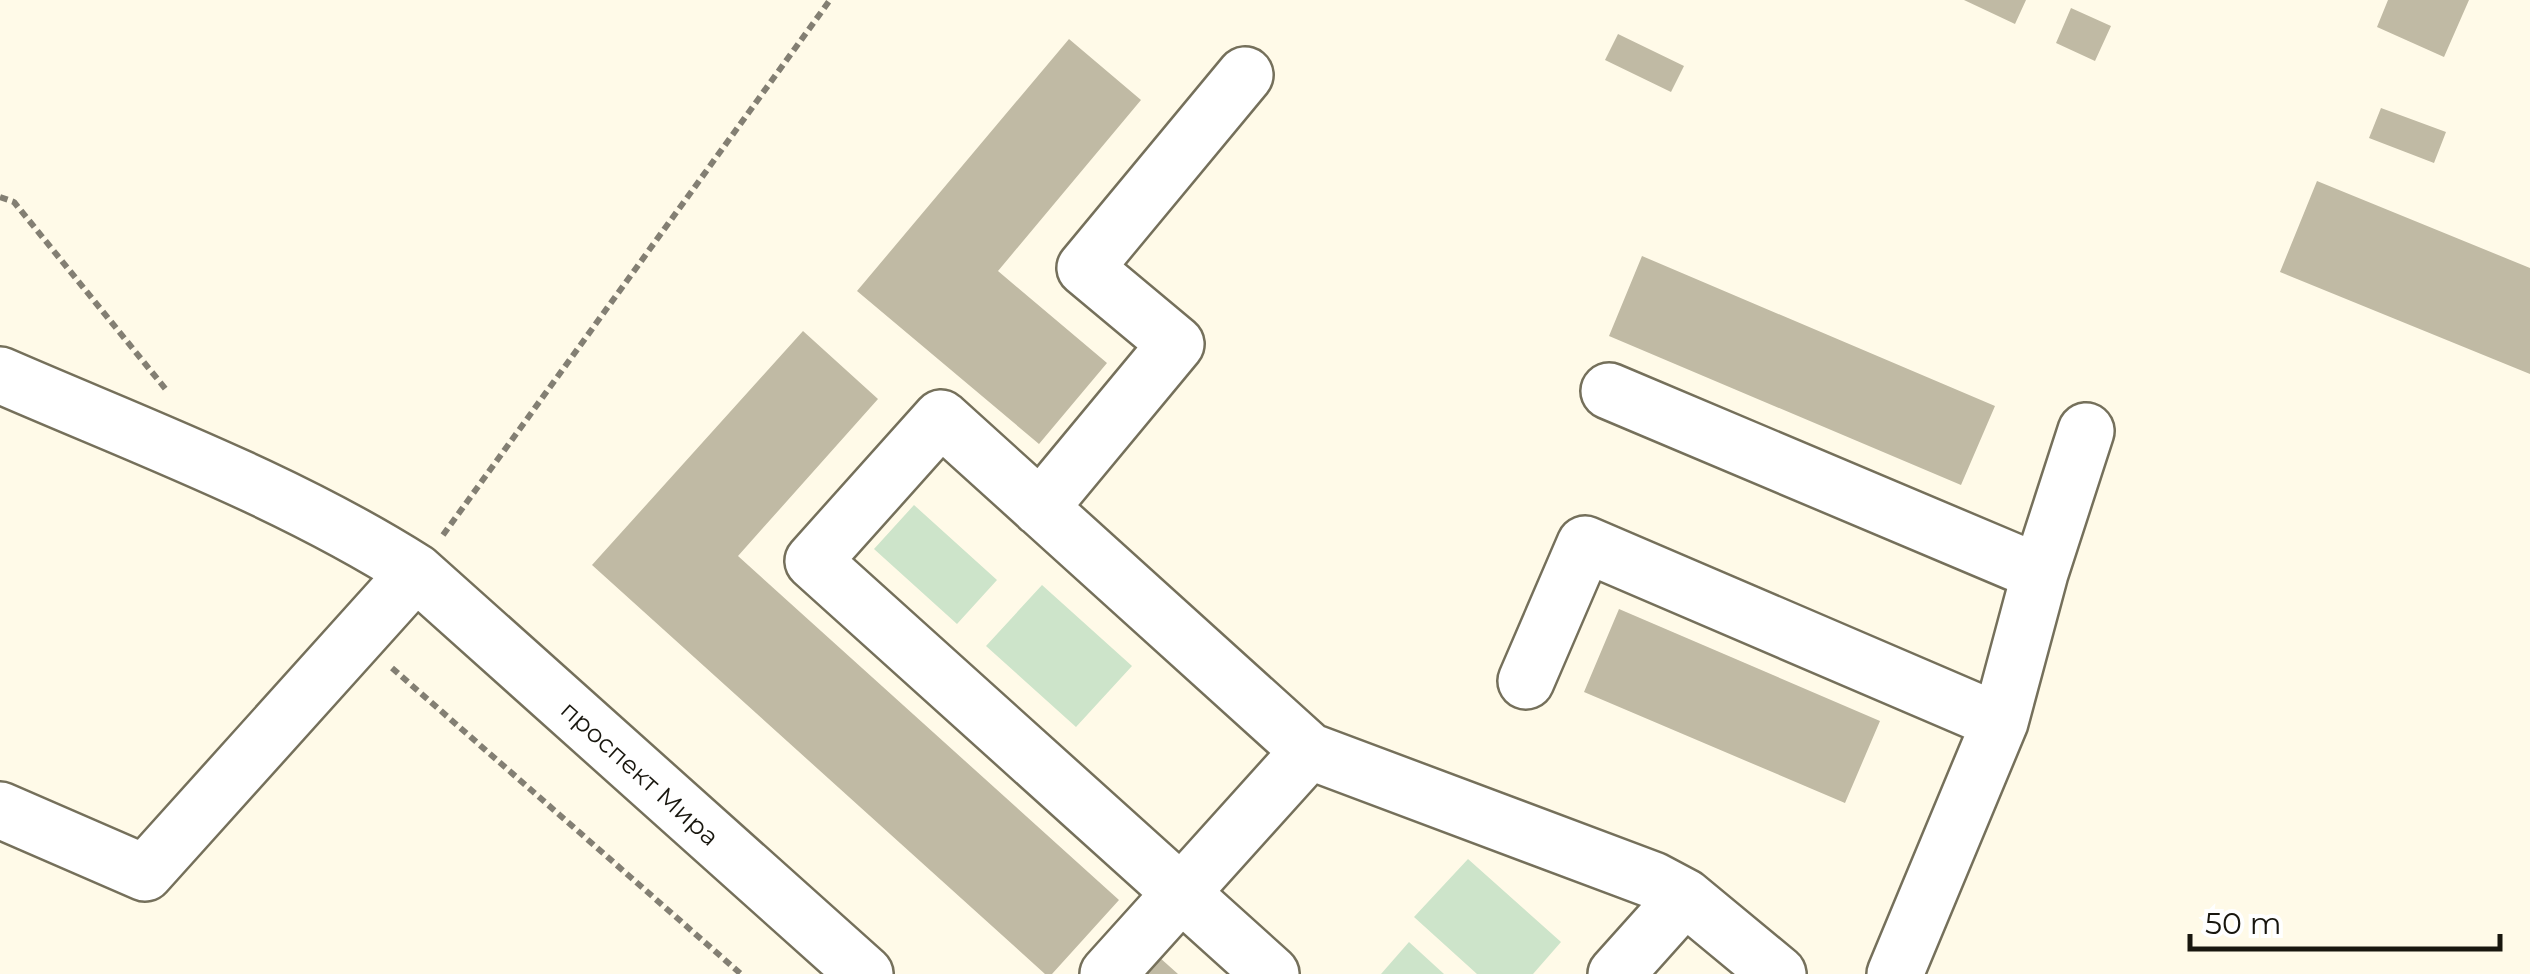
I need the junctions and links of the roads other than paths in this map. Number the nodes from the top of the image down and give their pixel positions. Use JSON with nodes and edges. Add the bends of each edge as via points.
{"nodes":[{"id":1,"x":1246,"y":75,"type":"dead end"},
{"id":2,"x":0,"y":375,"type":"edge"},
{"id":3,"x":1609,"y":391,"type":"dead end"},
{"id":4,"x":2086,"y":431,"type":"dead end"},
{"id":5,"x":1040,"y":508,"type":"junction"},
{"id":6,"x":416,"y":572,"type":"junction"},
{"id":7,"x":2040,"y":573,"type":"junction"},
{"id":8,"x":1526,"y":681,"type":"dead end"},
{"id":9,"x":2000,"y":722,"type":"junction"},
{"id":10,"x":1309,"y":751,"type":"junction"},
{"id":11,"x":0,"y":810,"type":"edge"},
{"id":12,"x":1181,"y":893,"type":"junction"},
{"id":13,"x":1686,"y":897,"type":"junction"},
{"id":14,"x":865,"y":974,"type":"edge"},
{"id":15,"x":1108,"y":974,"type":"edge"},
{"id":16,"x":1271,"y":974,"type":"edge"},
{"id":17,"x":1616,"y":974,"type":"edge"},
{"id":18,"x":1778,"y":974,"type":"edge"},
{"id":19,"x":1895,"y":974,"type":"edge"}],
"edges":[{"from":1,"to":5,"type":"street","via":[[1085,268],[1176,344]]},
{"from":2,"to":6,"type":"street","name":"проспект Мира","via":[[238,478]]},
{"from":3,"to":7,"type":"street"},
{"from":4,"to":7,"type":"street"},
{"from":5,"to":10,"type":"street"},
{"from":5,"to":12,"type":"street","via":[[941,418],[813,561]]},
{"from":6,"to":11,"type":"street","via":[[145,873]]},
{"from":6,"to":14,"type":"street","name":"проспект Мира"},
{"from":7,"to":9,"type":"street"},
{"from":8,"to":9,"type":"street","via":[[1585,544]]},
{"from":9,"to":19,"type":"street"},
{"from":10,"to":12,"type":"street"},
{"from":10,"to":13,"type":"street"},
{"from":12,"to":15,"type":"street"},
{"from":12,"to":16,"type":"street"},
{"from":13,"to":17,"type":"street"},
{"from":13,"to":18,"type":"street"}]}
